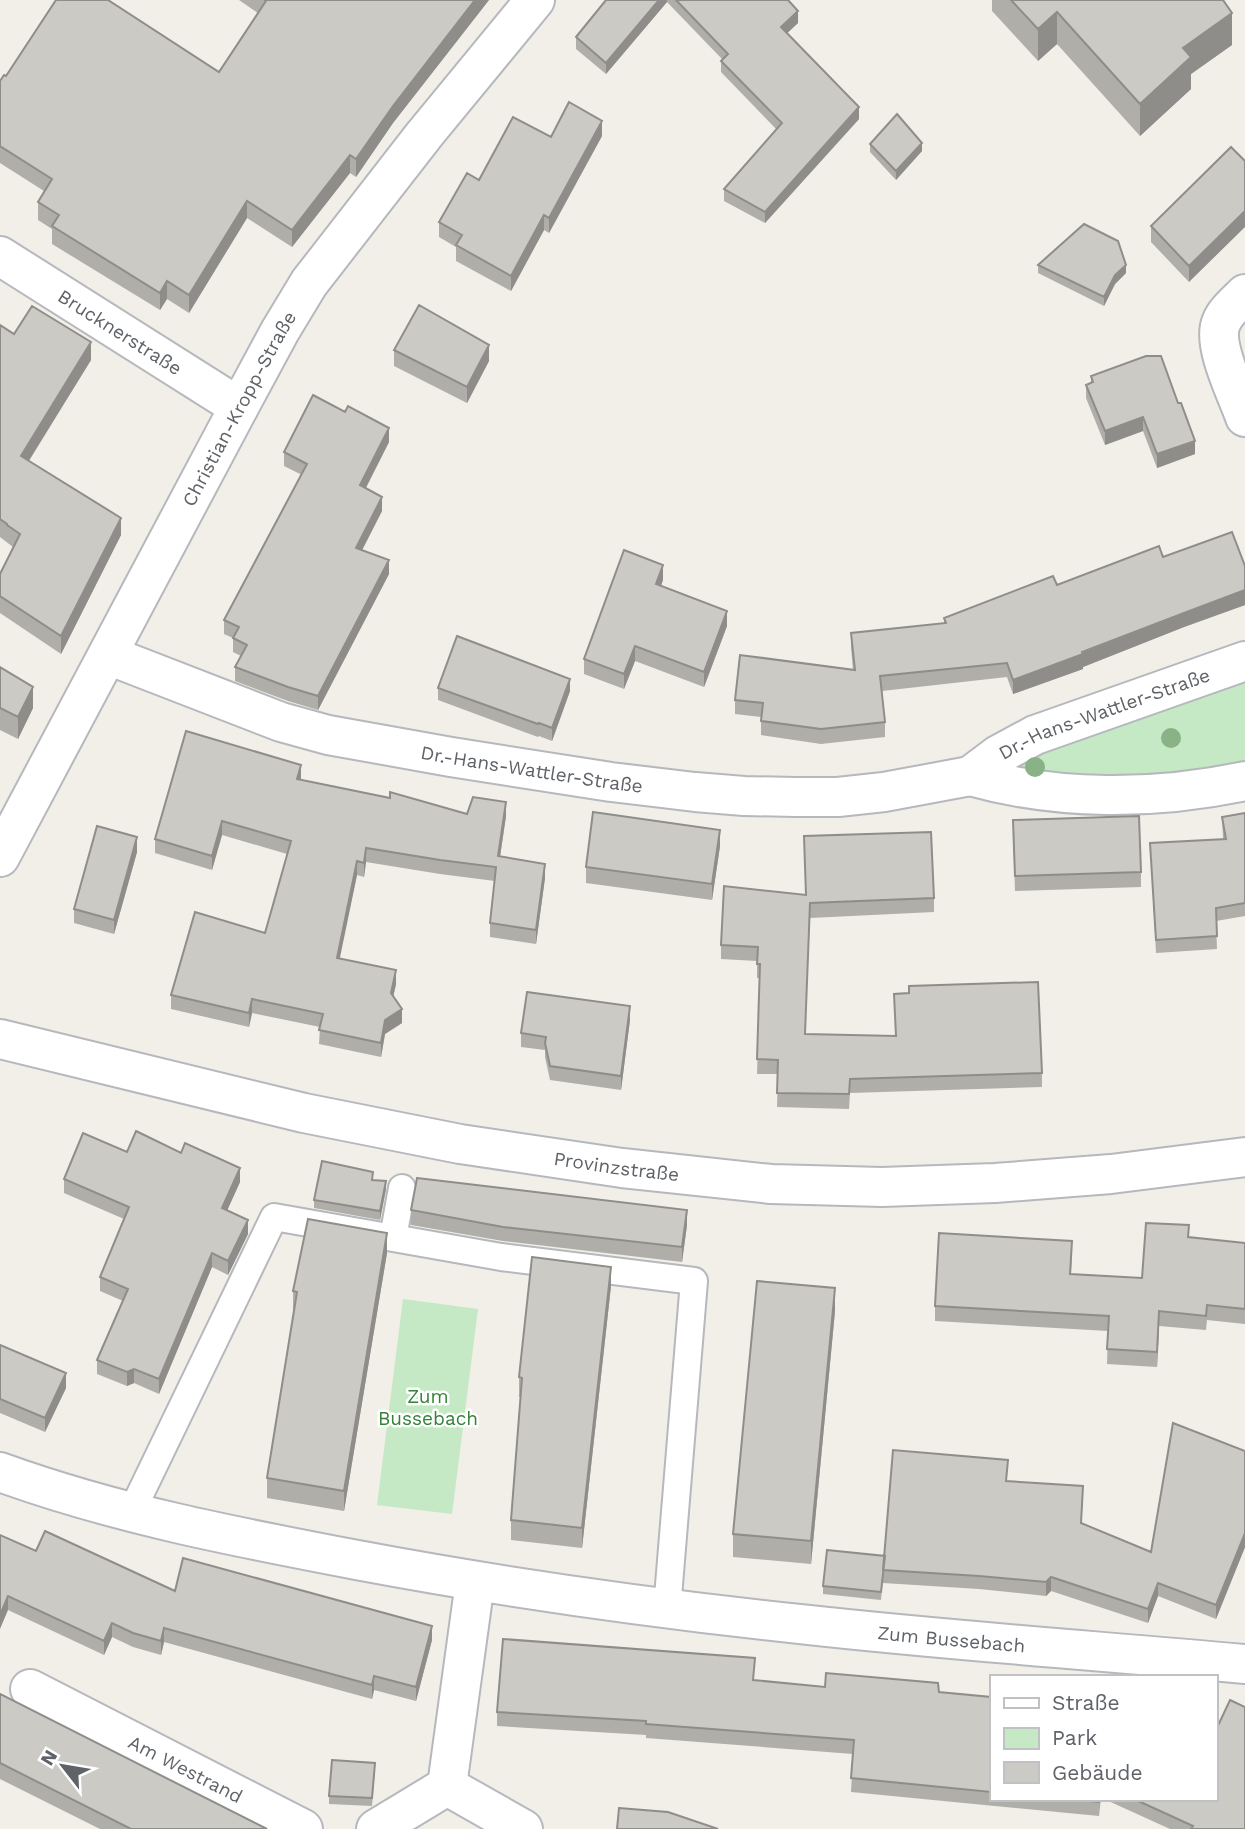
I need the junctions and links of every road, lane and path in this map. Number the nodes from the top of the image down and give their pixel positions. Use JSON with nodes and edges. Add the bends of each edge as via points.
{"nodes":[{"id":1,"x":535,"y":0,"type":"edge"},
{"id":2,"x":0,"y":256,"type":"edge"},
{"id":3,"x":1245,"y":294,"type":"edge"},
{"id":4,"x":239,"y":407,"type":"junction"},
{"id":5,"x":1245,"y":417,"type":"edge"},
{"id":6,"x":108,"y":655,"type":"junction"},
{"id":7,"x":1245,"y":661,"type":"edge"},
{"id":8,"x":970,"y":776,"type":"junction"},
{"id":9,"x":1245,"y":781,"type":"edge"},
{"id":10,"x":12,"y":808,"type":"edge"},
{"id":11,"x":0,"y":857,"type":"edge"},
{"id":12,"x":0,"y":1039,"type":"edge"},
{"id":13,"x":1245,"y":1157,"type":"edge"},
{"id":14,"x":402,"y":1188,"type":"dead end"},
{"id":15,"x":393,"y":1238,"type":"junction"},
{"id":16,"x":0,"y":1472,"type":"edge"},
{"id":17,"x":131,"y":1513,"type":"junction"},
{"id":18,"x":475,"y":1582,"type":"junction"},
{"id":19,"x":667,"y":1609,"type":"junction"},
{"id":20,"x":1245,"y":1664,"type":"edge"},
{"id":21,"x":30,"y":1689,"type":"dead end"},
{"id":22,"x":447,"y":1786,"type":"junction"},
{"id":23,"x":303,"y":1829,"type":"edge"},
{"id":24,"x":376,"y":1829,"type":"edge"},
{"id":25,"x":523,"y":1829,"type":"edge"}],
"edges":[{"from":1,"to":4,"type":"street","name":"Christian-Kropp-Straße","via":[[325,260]]},
{"from":2,"to":4,"type":"street","name":"Brucknerstraße"},
{"from":3,"to":5,"type":"street","via":[[1225,315],[1219,333],[1221,352]]},
{"from":4,"to":6,"type":"street","name":"Christian-Kropp-Straße"},
{"from":6,"to":8,"type":"street","name":"Dr.-Hans-Wattler-Straße","via":[[281,722],[328,734],[611,782],[744,796],[838,797]]},
{"from":6,"to":10,"type":"street","name":"Christian-Kropp-Straße"},
{"from":7,"to":8,"type":"street","name":"Dr.-Hans-Wattler-Straße","via":[[1035,735]]},
{"from":8,"to":9,"type":"street","name":"Dr.-Hans-Wattler-Straße","via":[[1048,792],[1091,794],[1181,792]]},
{"from":10,"to":11,"type":"street","name":"Christian-Kropp-Straße"},
{"from":12,"to":13,"type":"street","name":"Provinzstraße","via":[[304,1113],[460,1144],[771,1184],[995,1184]]},
{"from":14,"to":15,"type":"lane"},
{"from":15,"to":17,"type":"lane","via":[[274,1217]]},
{"from":15,"to":19,"type":"lane","via":[[694,1280]]},
{"from":16,"to":17,"type":"street","name":"Zum Bussebach"},
{"from":17,"to":18,"type":"street","name":"Zum Bussebach"},
{"from":18,"to":19,"type":"street","name":"Zum Bussebach"},
{"from":18,"to":22,"type":"street"},
{"from":19,"to":20,"type":"street","name":"Zum Bussebach"},
{"from":21,"to":23,"type":"street","name":"Am Westrand"},
{"from":22,"to":24,"type":"street"},
{"from":22,"to":25,"type":"street"}]}
